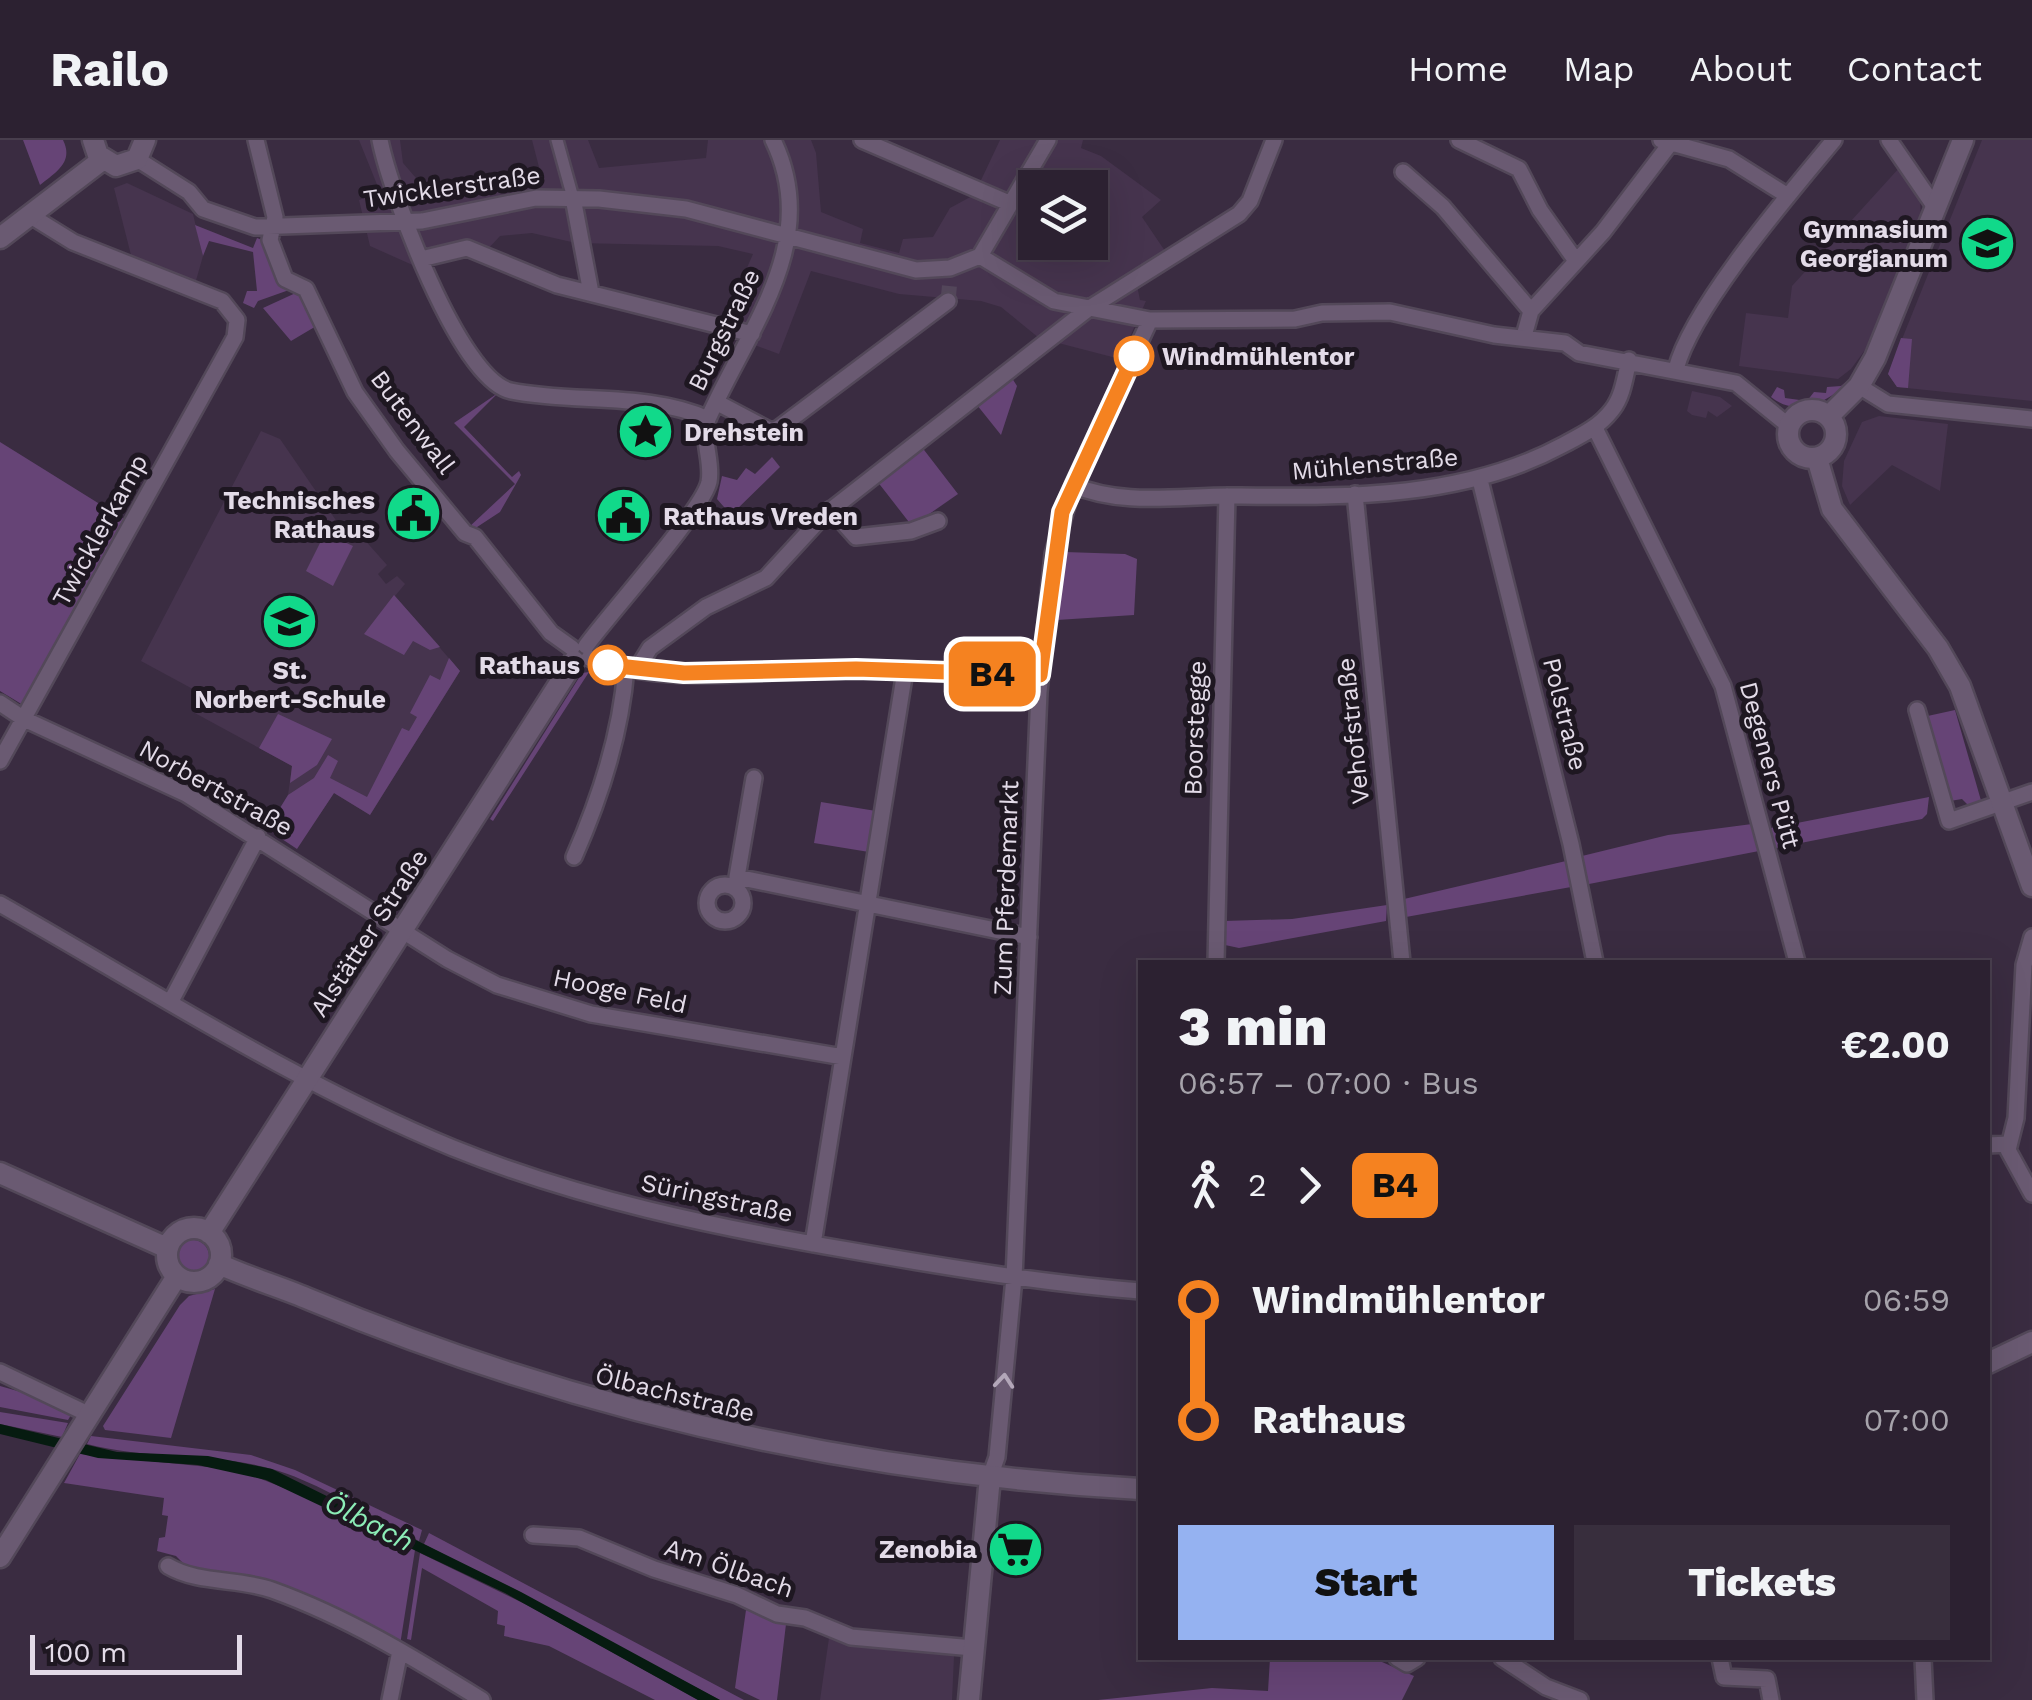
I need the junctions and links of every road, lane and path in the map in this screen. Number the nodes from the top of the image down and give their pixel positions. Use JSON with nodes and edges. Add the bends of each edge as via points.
{"nodes":[{"id":1,"x":93,"y":140,"type":"edge"},
{"id":2,"x":256,"y":140,"type":"edge"},
{"id":3,"x":380,"y":140,"type":"edge"},
{"id":4,"x":557,"y":140,"type":"edge"},
{"id":5,"x":773,"y":140,"type":"edge"},
{"id":6,"x":862,"y":140,"type":"edge"},
{"id":7,"x":1048,"y":140,"type":"edge"},
{"id":8,"x":1274,"y":140,"type":"edge"},
{"id":9,"x":1459,"y":140,"type":"edge"},
{"id":10,"x":1834,"y":140,"type":"edge"},
{"id":11,"x":1889,"y":140,"type":"edge"},
{"id":12,"x":1963,"y":140,"type":"edge"},
{"id":13,"x":1668,"y":141,"type":"edge"},
{"id":14,"x":141,"y":149,"type":"edge"},
{"id":15,"x":102,"y":160,"type":"junction"},
{"id":16,"x":1403,"y":172,"type":"dead end"},
{"id":17,"x":1788,"y":196,"type":"junction"},
{"id":18,"x":573,"y":198,"type":"junction"},
{"id":19,"x":1010,"y":204,"type":"junction"},
{"id":20,"x":1937,"y":210,"type":"junction"},
{"id":21,"x":32,"y":216,"type":"junction"},
{"id":22,"x":406,"y":221,"type":"junction"},
{"id":23,"x":272,"y":227,"type":"junction"},
{"id":24,"x":790,"y":234,"type":"junction"},
{"id":25,"x":0,"y":238,"type":"edge"},
{"id":26,"x":980,"y":256,"type":"junction"},
{"id":27,"x":421,"y":259,"type":"junction"},
{"id":28,"x":1576,"y":261,"type":"junction"},
{"id":29,"x":591,"y":293,"type":"junction"},
{"id":30,"x":948,"y":301,"type":"dead end"},
{"id":31,"x":1088,"y":309,"type":"junction"},
{"id":32,"x":1532,"y":311,"type":"junction"},
{"id":33,"x":1150,"y":320,"type":"junction"},
{"id":34,"x":752,"y":334,"type":"junction"},
{"id":35,"x":1524,"y":336,"type":"junction"},
{"id":36,"x":1629,"y":360,"type":"junction"},
{"id":37,"x":1676,"y":369,"type":"junction"},
{"id":38,"x":1859,"y":386,"type":"junction"},
{"id":39,"x":716,"y":402,"type":"junction"},
{"id":40,"x":1829,"y":416,"type":"junction"},
{"id":41,"x":2032,"y":419,"type":"edge"},
{"id":42,"x":708,"y":420,"type":"junction"},
{"id":43,"x":1789,"y":426,"type":"junction"},
{"id":44,"x":1595,"y":428,"type":"junction"},
{"id":45,"x":1817,"y":458,"type":"junction"},
{"id":46,"x":1480,"y":480,"type":"junction"},
{"id":47,"x":1073,"y":485,"type":"junction"},
{"id":48,"x":1355,"y":494,"type":"junction"},
{"id":49,"x":1227,"y":496,"type":"junction"},
{"id":50,"x":831,"y":509,"type":"junction"},
{"id":51,"x":938,"y":521,"type":"dead end"},
{"id":52,"x":580,"y":653,"type":"junction"},
{"id":53,"x":632,"y":668,"type":"junction"},
{"id":54,"x":906,"y":671,"type":"junction"},
{"id":55,"x":1040,"y":675,"type":"junction"},
{"id":56,"x":0,"y":703,"type":"edge"},
{"id":57,"x":1917,"y":710,"type":"dead end"},
{"id":58,"x":24,"y":718,"type":"junction"},
{"id":59,"x":0,"y":761,"type":"edge"},
{"id":60,"x":754,"y":778,"type":"dead end"},
{"id":61,"x":2032,"y":792,"type":"edge"},
{"id":62,"x":2002,"y":803,"type":"junction"},
{"id":63,"x":258,"y":838,"type":"junction"},
{"id":64,"x":574,"y":857,"type":"dead end"},
{"id":65,"x":2032,"y":886,"type":"edge"},
{"id":66,"x":869,"y":902,"type":"junction"},
{"id":67,"x":0,"y":904,"type":"edge"},
{"id":68,"x":402,"y":929,"type":"junction"},
{"id":69,"x":1029,"y":937,"type":"junction"},
{"id":70,"x":2032,"y":937,"type":"edge"},
{"id":71,"x":1216,"y":960,"type":"edge"},
{"id":72,"x":1402,"y":960,"type":"edge"},
{"id":73,"x":1594,"y":960,"type":"edge"},
{"id":74,"x":1796,"y":960,"type":"edge"},
{"id":75,"x":171,"y":1001,"type":"junction"},
{"id":76,"x":843,"y":1058,"type":"junction"},
{"id":77,"x":305,"y":1078,"type":"junction"},
{"id":78,"x":2008,"y":1144,"type":"junction"},
{"id":79,"x":1990,"y":1145,"type":"edge"},
{"id":80,"x":0,"y":1174,"type":"edge"},
{"id":81,"x":2032,"y":1194,"type":"edge"},
{"id":82,"x":209,"y":1233,"type":"junction"},
{"id":83,"x":813,"y":1244,"type":"junction"},
{"id":84,"x":167,"y":1248,"type":"junction"},
{"id":85,"x":219,"y":1264,"type":"junction"},
{"id":86,"x":176,"y":1276,"type":"junction"},
{"id":87,"x":1014,"y":1278,"type":"junction"},
{"id":88,"x":1138,"y":1291,"type":"edge"},
{"id":89,"x":2032,"y":1342,"type":"edge"},
{"id":90,"x":1990,"y":1362,"type":"edge"},
{"id":91,"x":0,"y":1372,"type":"edge"},
{"id":92,"x":85,"y":1424,"type":"junction"},
{"id":93,"x":990,"y":1477,"type":"junction"},
{"id":94,"x":1138,"y":1489,"type":"edge"},
{"id":95,"x":533,"y":1535,"type":"dead end"},
{"id":96,"x":0,"y":1557,"type":"edge"},
{"id":97,"x":168,"y":1566,"type":"dead end"},
{"id":98,"x":972,"y":1648,"type":"junction"},
{"id":99,"x":400,"y":1652,"type":"junction"},
{"id":100,"x":1505,"y":1660,"type":"edge"},
{"id":101,"x":1720,"y":1660,"type":"edge"},
{"id":102,"x":1922,"y":1660,"type":"edge"},
{"id":103,"x":390,"y":1700,"type":"edge"},
{"id":104,"x":482,"y":1700,"type":"edge"},
{"id":105,"x":969,"y":1700,"type":"edge"},
{"id":106,"x":1580,"y":1700,"type":"edge"},
{"id":107,"x":1771,"y":1700,"type":"edge"},
{"id":108,"x":1925,"y":1700,"type":"edge"}],
"edges":[{"from":1,"to":15,"type":"street"},
{"from":2,"to":23,"type":"street","name":"Butenwall"},
{"from":3,"to":22,"type":"street"},
{"from":4,"to":18,"type":"street"},
{"from":5,"to":24,"type":"street","via":[[785,174]]},
{"from":6,"to":19,"type":"street"},
{"from":7,"to":19,"type":"street"},
{"from":8,"to":31,"type":"street","via":[[1239,214]]},
{"from":9,"to":28,"type":"street","via":[[1519,169]]},
{"from":10,"to":17,"type":"street"},
{"from":11,"to":20,"type":"street"},
{"from":12,"to":20,"type":"street"},
{"from":13,"to":17,"type":"street","via":[[1729,159]]},
{"from":13,"to":28,"type":"street"},
{"from":14,"to":15,"type":"street","via":[[116,166]]},
{"from":14,"to":23,"type":"street","name":"Twicklerstraße","via":[[203,209]]},
{"from":15,"to":21,"type":"street"},
{"from":16,"to":32,"type":"street","via":[[1443,207]]},
{"from":17,"to":37,"type":"street","via":[[1688,337]]},
{"from":18,"to":22,"type":"street","name":"Twicklerstraße","via":[[536,198]]},
{"from":18,"to":24,"type":"street","name":"Twicklerstraße","via":[[686,209]]},
{"from":18,"to":29,"type":"street"},
{"from":19,"to":26,"type":"street"},
{"from":20,"to":38,"type":"street"},
{"from":21,"to":25,"type":"street"},
{"from":21,"to":58,"type":"street","name":"Twicklerkamp","via":[[73,242],[222,302],[237,320],[235,337]]},
{"from":22,"to":23,"type":"street","name":"Twicklerstraße"},
{"from":22,"to":27,"type":"street"},
{"from":23,"to":52,"type":"street","name":"Butenwall","via":[[270,240],[285,280],[306,289],[374,419],[551,633]]},
{"from":24,"to":26,"type":"street","name":"Twicklerstraße","via":[[950,274]]},
{"from":24,"to":34,"type":"street","name":"Burgstraße","via":[[775,288]]},
{"from":26,"to":31,"type":"street","via":[[1054,301]]},
{"from":27,"to":29,"type":"street","via":[[467,248]]},
{"from":27,"to":42,"type":"street","via":[[481,373],[504,389]]},
{"from":28,"to":32,"type":"street"},
{"from":29,"to":34,"type":"street"},
{"from":30,"to":39,"type":"street","via":[[780,428],[770,431]]},
{"from":31,"to":33,"type":"street"},
{"from":31,"to":50,"type":"street"},
{"from":32,"to":35,"type":"street"},
{"from":33,"to":35,"type":"street","via":[[1390,312]]},
{"from":33,"to":47,"type":"street","name":"Zum Pferdemarkt"},
{"from":34,"to":39,"type":"street","name":"Burgstraße"},
{"from":35,"to":36,"type":"street"},
{"from":36,"to":37,"type":"street"},
{"from":36,"to":44,"type":"street","name":"Mühlenstraße","via":[[1619,399]]},
{"from":37,"to":43,"type":"street","via":[[1736,383]]},
{"from":38,"to":40,"type":"street"},
{"from":38,"to":41,"type":"street","via":[[1888,404]]},
{"from":39,"to":42,"type":"street","name":"Burgstraße"},
{"from":40,"to":43,"type":"street","via":[[1803,411]]},
{"from":40,"to":45,"type":"street","via":[[1835,441]]},
{"from":42,"to":52,"type":"street","name":"Burgstraße","via":[[705,492]]},
{"from":43,"to":45,"type":"street","via":[[1796,452]]},
{"from":44,"to":46,"type":"street","name":"Mühlenstraße"},
{"from":44,"to":74,"type":"street","name":"Degeners Pütt","via":[[1724,686]]},
{"from":45,"to":62,"type":"street","via":[[1832,508],[1960,686]]},
{"from":46,"to":48,"type":"street","name":"Mühlenstraße"},
{"from":46,"to":73,"type":"street","name":"Polstraße"},
{"from":47,"to":49,"type":"street","name":"Mühlenstraße","via":[[1116,498]]},
{"from":47,"to":55,"type":"street","name":"Zum Pferdemarkt","via":[[1054,554]]},
{"from":48,"to":49,"type":"street","name":"Mühlenstraße"},
{"from":48,"to":72,"type":"street","name":"Vehofstraße"},
{"from":49,"to":71,"type":"street","name":"Boorstegge"},
{"from":50,"to":51,"type":"street","via":[[856,536]]},
{"from":50,"to":53,"type":"street","via":[[766,578],[706,607]]},
{"from":52,"to":53,"type":"street"},
{"from":52,"to":68,"type":"street","name":"Alstätter Straße"},
{"from":53,"to":54,"type":"street"},
{"from":53,"to":64,"type":"street","via":[[613,750]]},
{"from":54,"to":55,"type":"street"},
{"from":54,"to":66,"type":"street"},
{"from":55,"to":69,"type":"street","name":"Zum Pferdemarkt"},
{"from":56,"to":58,"type":"street","name":"Norbertstraße"},
{"from":57,"to":62,"type":"street","via":[[1949,821]]},
{"from":58,"to":59,"type":"street","name":"Twicklerkamp"},
{"from":58,"to":63,"type":"street","name":"Norbertstraße","via":[[186,794]]},
{"from":60,"to":66,"type":"street","via":[[736,882]]},
{"from":61,"to":62,"type":"street"},
{"from":62,"to":65,"type":"street"},
{"from":63,"to":68,"type":"street","name":"Norbertstraße"},
{"from":63,"to":75,"type":"street"},
{"from":66,"to":69,"type":"street"},
{"from":66,"to":76,"type":"street"},
{"from":67,"to":75,"type":"street","name":"Süringstraße"},
{"from":68,"to":76,"type":"street","name":"Hooge Feld","via":[[497,986],[554,1004]]},
{"from":68,"to":77,"type":"street","name":"Alstätter Straße"},
{"from":69,"to":87,"type":"street","name":"Zum Pferdemarkt"},
{"from":70,"to":78,"type":"street"},
{"from":75,"to":77,"type":"street","name":"Süringstraße"},
{"from":76,"to":83,"type":"street"},
{"from":77,"to":82,"type":"street","name":"Alstätter Straße"},
{"from":77,"to":83,"type":"street","name":"Süringstraße","via":[[453,1148],[560,1185]]},
{"from":78,"to":79,"type":"street"},
{"from":78,"to":81,"type":"street"},
{"from":80,"to":84,"type":"street"},
{"from":82,"to":84,"type":"street","via":[[181,1231]]},
{"from":82,"to":85,"type":"street","via":[[220,1248]]},
{"from":83,"to":87,"type":"street","name":"Süringstraße"},
{"from":84,"to":86,"type":"street"},
{"from":85,"to":86,"type":"street","via":[[201,1281]]},
{"from":85,"to":93,"type":"street","name":"Ölbachstraße","via":[[390,1333],[608,1404],[788,1446]]},
{"from":86,"to":92,"type":"street"},
{"from":87,"to":88,"type":"street","name":"Süringstraße"},
{"from":93,"to":87,"type":"street","name":"Zum Pferdemarkt","one_way":true},
{"from":89,"to":90,"type":"street"},
{"from":91,"to":92,"type":"street"},
{"from":92,"to":96,"type":"street"},
{"from":93,"to":94,"type":"street","name":"Ölbachstraße"},
{"from":93,"to":98,"type":"street"},
{"from":95,"to":98,"type":"street","name":"Am Ölbach","via":[[579,1538],[851,1637]]},
{"from":97,"to":99,"type":"street","via":[[288,1596],[348,1620]]},
{"from":98,"to":105,"type":"street"},
{"from":99,"to":103,"type":"street"},
{"from":99,"to":104,"type":"street"},
{"from":100,"to":106,"type":"street"},
{"from":101,"to":107,"type":"street","via":[[1724,1677],[1768,1679]]},
{"from":102,"to":108,"type":"street"}]}
